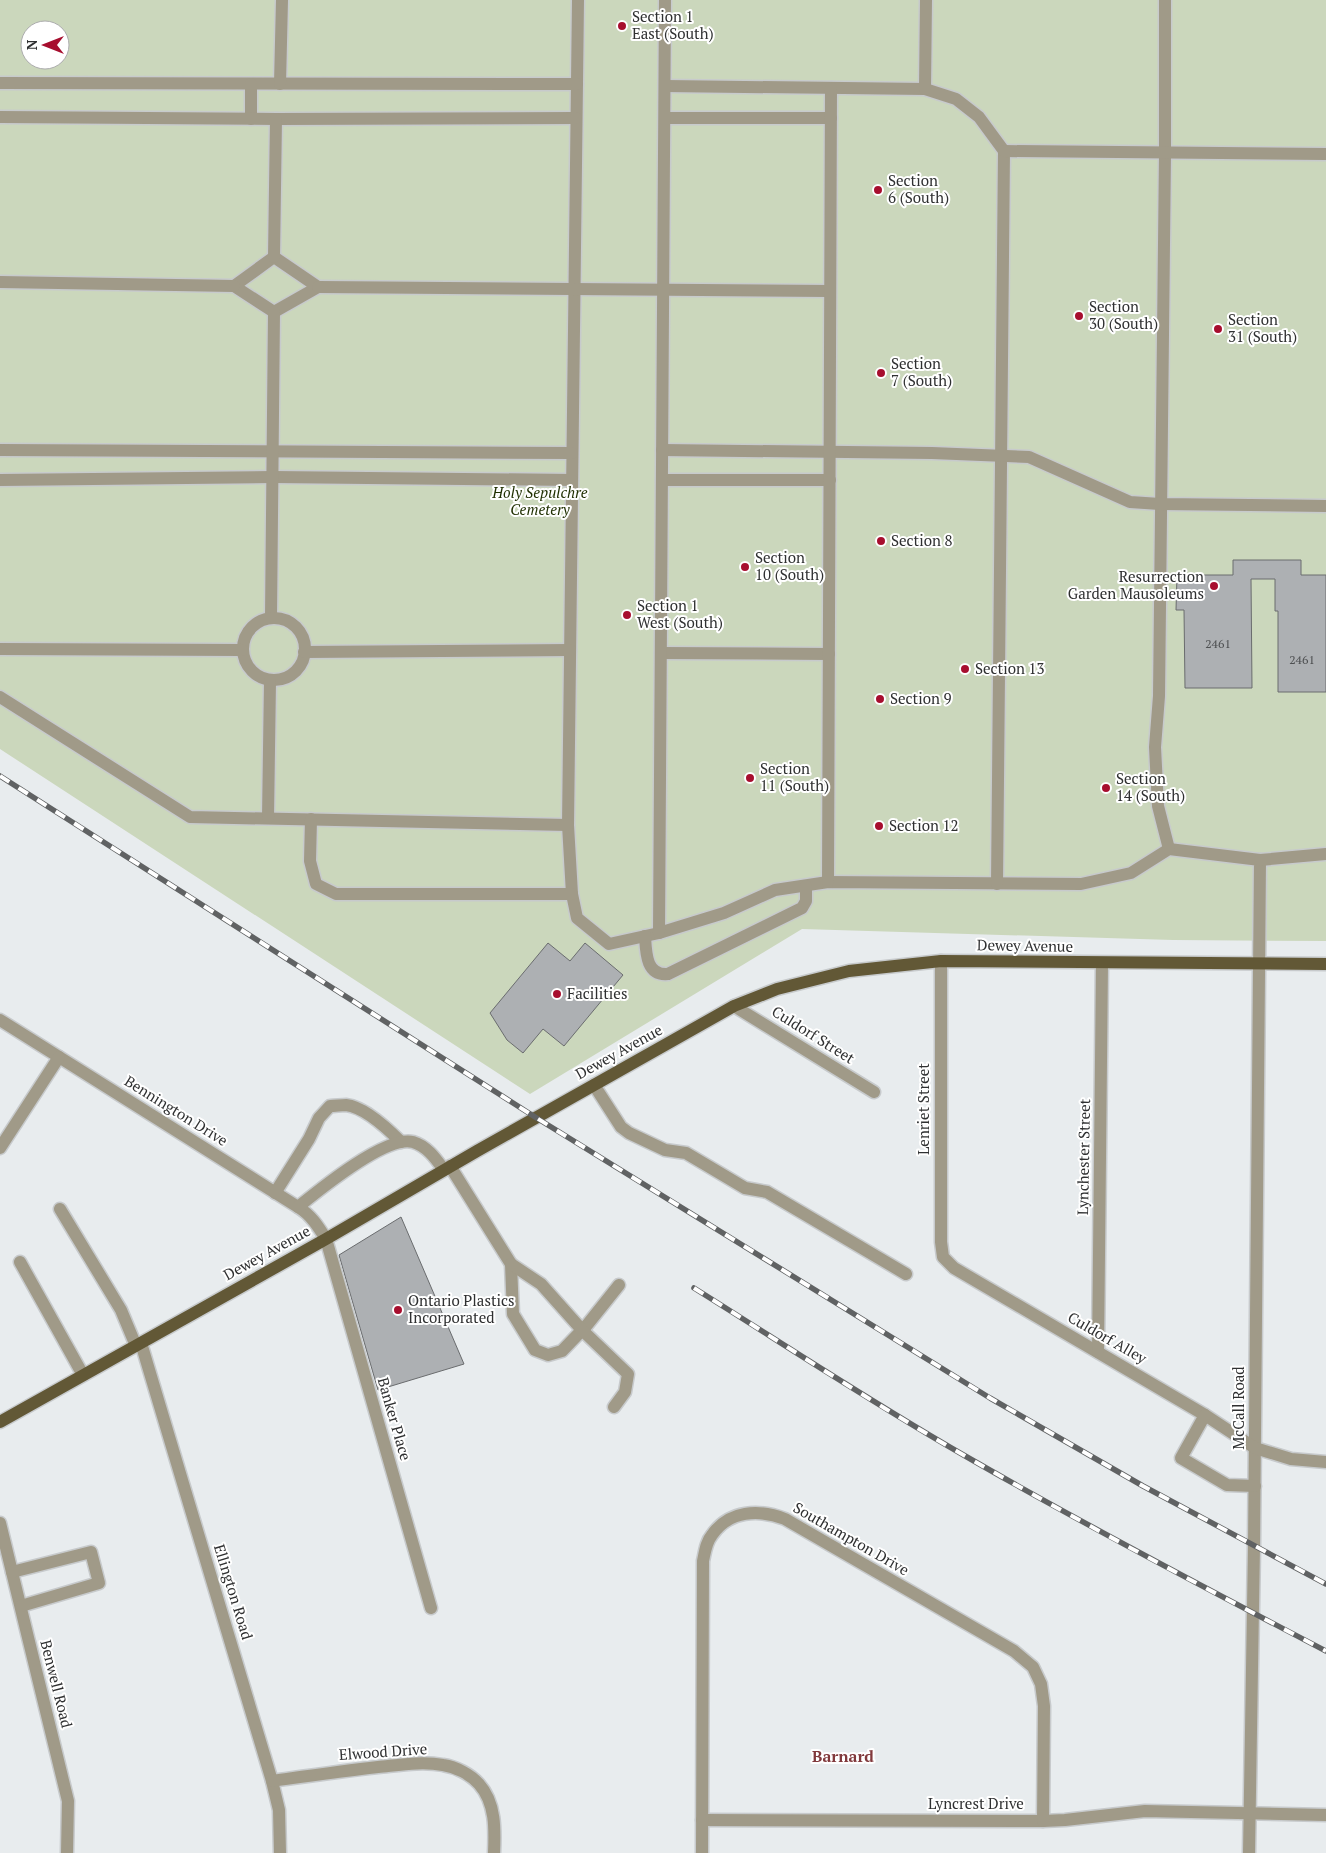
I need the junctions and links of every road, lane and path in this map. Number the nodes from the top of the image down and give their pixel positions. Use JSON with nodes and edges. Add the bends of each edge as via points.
{"nodes":[{"id":1,"x":282,"y":0,"type":"edge"},
{"id":2,"x":578,"y":0,"type":"edge"},
{"id":3,"x":665,"y":0,"type":"edge"},
{"id":4,"x":926,"y":0,"type":"edge"},
{"id":5,"x":1165,"y":0,"type":"edge"},
{"id":6,"x":0,"y":83,"type":"edge"},
{"id":7,"x":250,"y":84,"type":"junction"},
{"id":8,"x":280,"y":84,"type":"junction"},
{"id":9,"x":577,"y":84,"type":"junction"},
{"id":10,"x":665,"y":86,"type":"junction"},
{"id":11,"x":831,"y":88,"type":"junction"},
{"id":12,"x":925,"y":89,"type":"junction"},
{"id":13,"x":0,"y":116,"type":"edge"},
{"id":14,"x":576,"y":118,"type":"junction"},
{"id":15,"x":665,"y":118,"type":"junction"},
{"id":16,"x":831,"y":118,"type":"junction"},
{"id":17,"x":250,"y":119,"type":"junction"},
{"id":18,"x":276,"y":119,"type":"junction"},
{"id":19,"x":1004,"y":151,"type":"junction"},
{"id":20,"x":1165,"y":153,"type":"junction"},
{"id":21,"x":1326,"y":154,"type":"edge"},
{"id":22,"x":274,"y":257,"type":"junction"},
{"id":23,"x":0,"y":282,"type":"edge"},
{"id":24,"x":234,"y":286,"type":"junction"},
{"id":25,"x":318,"y":287,"type":"junction"},
{"id":26,"x":574,"y":288,"type":"junction"},
{"id":27,"x":663,"y":290,"type":"junction"},
{"id":28,"x":829,"y":291,"type":"junction"},
{"id":29,"x":274,"y":312,"type":"junction"},
{"id":30,"x":0,"y":450,"type":"edge"},
{"id":31,"x":274,"y":450,"type":"junction"},
{"id":32,"x":662,"y":450,"type":"junction"},
{"id":33,"x":572,"y":454,"type":"junction"},
{"id":34,"x":829,"y":454,"type":"junction"},
{"id":35,"x":1000,"y":456,"type":"junction"},
{"id":36,"x":273,"y":477,"type":"junction"},
{"id":37,"x":0,"y":480,"type":"edge"},
{"id":38,"x":572,"y":480,"type":"junction"},
{"id":39,"x":662,"y":480,"type":"junction"},
{"id":40,"x":830,"y":480,"type":"junction"},
{"id":41,"x":1160,"y":504,"type":"junction"},
{"id":42,"x":1326,"y":506,"type":"edge"},
{"id":43,"x":271,"y":617,"type":"junction"},
{"id":44,"x":0,"y":650,"type":"edge"},
{"id":45,"x":242,"y":650,"type":"junction"},
{"id":46,"x":570,"y":650,"type":"junction"},
{"id":47,"x":304,"y":652,"type":"junction"},
{"id":48,"x":661,"y":653,"type":"junction"},
{"id":49,"x":829,"y":654,"type":"junction"},
{"id":50,"x":270,"y":681,"type":"junction"},
{"id":51,"x":0,"y":697,"type":"edge"},
{"id":52,"x":268,"y":818,"type":"junction"},
{"id":53,"x":312,"y":819,"type":"junction"},
{"id":54,"x":568,"y":825,"type":"junction"},
{"id":55,"x":1168,"y":849,"type":"junction"},
{"id":56,"x":1326,"y":854,"type":"edge"},
{"id":57,"x":1260,"y":860,"type":"junction"},
{"id":58,"x":828,"y":882,"type":"junction"},
{"id":59,"x":997,"y":884,"type":"junction"},
{"id":60,"x":806,"y":886,"type":"junction"},
{"id":61,"x":572,"y":894,"type":"junction"},
{"id":62,"x":659,"y":933,"type":"junction"},
{"id":63,"x":645,"y":936,"type":"junction"},
{"id":64,"x":941,"y":961,"type":"junction"},
{"id":65,"x":1102,"y":963,"type":"junction"},
{"id":66,"x":1259,"y":963,"type":"junction"},
{"id":67,"x":1326,"y":964,"type":"edge"},
{"id":68,"x":734,"y":1006,"type":"junction"},
{"id":69,"x":0,"y":1020,"type":"edge"},
{"id":70,"x":59,"y":1057,"type":"junction"},
{"id":71,"x":594,"y":1085,"type":"junction"},
{"id":72,"x":874,"y":1092,"type":"dead end"},
{"id":73,"x":401,"y":1142,"type":"junction"},
{"id":74,"x":0,"y":1148,"type":"edge"},
{"id":75,"x":447,"y":1168,"type":"junction"},
{"id":76,"x":275,"y":1193,"type":"junction"},
{"id":77,"x":298,"y":1207,"type":"junction"},
{"id":78,"x":60,"y":1209,"type":"dead end"},
{"id":79,"x":326,"y":1239,"type":"junction"},
{"id":80,"x":943,"y":1257,"type":"joint"},
{"id":81,"x":20,"y":1262,"type":"dead end"},
{"id":82,"x":511,"y":1264,"type":"junction"},
{"id":83,"x":906,"y":1274,"type":"dead end"},
{"id":84,"x":619,"y":1285,"type":"dead end"},
{"id":85,"x":582,"y":1330,"type":"junction"},
{"id":86,"x":138,"y":1344,"type":"junction"},
{"id":87,"x":1098,"y":1352,"type":"junction"},
{"id":88,"x":83,"y":1375,"type":"junction"},
{"id":89,"x":614,"y":1407,"type":"dead end"},
{"id":90,"x":1205,"y":1415,"type":"junction"},
{"id":91,"x":0,"y":1422,"type":"edge"},
{"id":92,"x":1255,"y":1448,"type":"junction"},
{"id":93,"x":1326,"y":1462,"type":"edge"},
{"id":94,"x":1254,"y":1486,"type":"junction"},
{"id":95,"x":0,"y":1524,"type":"edge"},
{"id":96,"x":12,"y":1572,"type":"junction"},
{"id":97,"x":21,"y":1606,"type":"junction"},
{"id":98,"x":431,"y":1608,"type":"dead end"},
{"id":99,"x":272,"y":1781,"type":"junction"},
{"id":100,"x":1249,"y":1814,"type":"junction"},
{"id":101,"x":1326,"y":1815,"type":"edge"},
{"id":102,"x":702,"y":1820,"type":"junction"},
{"id":103,"x":1043,"y":1821,"type":"junction"},
{"id":104,"x":67,"y":1853,"type":"edge"},
{"id":105,"x":280,"y":1853,"type":"edge"},
{"id":106,"x":494,"y":1853,"type":"edge"},
{"id":107,"x":702,"y":1853,"type":"edge"},
{"id":108,"x":1248,"y":1853,"type":"edge"}],
"edges":[{"from":1,"to":8,"type":"street"},
{"from":2,"to":9,"type":"street"},
{"from":3,"to":10,"type":"street"},
{"from":4,"to":12,"type":"street"},
{"from":5,"to":20,"type":"street"},
{"from":6,"to":7,"type":"street"},
{"from":7,"to":8,"type":"street"},
{"from":7,"to":17,"type":"street"},
{"from":8,"to":9,"type":"street"},
{"from":9,"to":14,"type":"street"},
{"from":10,"to":11,"type":"street"},
{"from":10,"to":15,"type":"street"},
{"from":11,"to":12,"type":"street"},
{"from":11,"to":16,"type":"street"},
{"from":12,"to":19,"type":"street","via":[[956,99],[979,117]]},
{"from":13,"to":17,"type":"street"},
{"from":14,"to":18,"type":"street"},
{"from":14,"to":26,"type":"street"},
{"from":15,"to":16,"type":"street"},
{"from":15,"to":27,"type":"street"},
{"from":16,"to":28,"type":"street"},
{"from":17,"to":18,"type":"street"},
{"from":18,"to":22,"type":"street"},
{"from":19,"to":20,"type":"street"},
{"from":19,"to":35,"type":"street"},
{"from":20,"to":21,"type":"street"},
{"from":20,"to":41,"type":"street"},
{"from":22,"to":24,"type":"street"},
{"from":22,"to":25,"type":"street"},
{"from":23,"to":24,"type":"street"},
{"from":24,"to":29,"type":"street"},
{"from":25,"to":26,"type":"street"},
{"from":25,"to":29,"type":"street"},
{"from":26,"to":27,"type":"street"},
{"from":26,"to":33,"type":"street"},
{"from":27,"to":28,"type":"street"},
{"from":27,"to":32,"type":"street"},
{"from":28,"to":34,"type":"street"},
{"from":29,"to":31,"type":"street"},
{"from":30,"to":31,"type":"street"},
{"from":31,"to":33,"type":"street"},
{"from":31,"to":36,"type":"street"},
{"from":32,"to":34,"type":"street"},
{"from":32,"to":39,"type":"street"},
{"from":33,"to":38,"type":"street"},
{"from":34,"to":35,"type":"street"},
{"from":34,"to":40,"type":"street"},
{"from":35,"to":41,"type":"street","via":[[1029,457],[1130,502]]},
{"from":35,"to":59,"type":"street"},
{"from":36,"to":37,"type":"street"},
{"from":36,"to":38,"type":"street"},
{"from":36,"to":43,"type":"street"},
{"from":38,"to":46,"type":"street"},
{"from":39,"to":40,"type":"street"},
{"from":39,"to":48,"type":"street"},
{"from":40,"to":49,"type":"street"},
{"from":41,"to":42,"type":"street"},
{"from":41,"to":55,"type":"street","via":[[1159,696],[1155,747],[1158,806]]},
{"from":43,"to":45,"type":"street","via":[[254,624],[243,640]]},
{"from":43,"to":47,"type":"street","via":[[282,618],[299,630],[304,639]]},
{"from":44,"to":45,"type":"street"},
{"from":45,"to":50,"type":"street","via":[[248,667]]},
{"from":46,"to":47,"type":"street"},
{"from":46,"to":54,"type":"street"},
{"from":47,"to":50,"type":"street","via":[[304,660],[290,676]]},
{"from":48,"to":49,"type":"street"},
{"from":48,"to":62,"type":"street"},
{"from":49,"to":58,"type":"street"},
{"from":50,"to":52,"type":"street"},
{"from":51,"to":52,"type":"street","via":[[190,817]]},
{"from":52,"to":53,"type":"street"},
{"from":53,"to":54,"type":"street"},
{"from":53,"to":61,"type":"street","via":[[310,861],[316,884],[336,894]]},
{"from":54,"to":61,"type":"street"},
{"from":55,"to":57,"type":"street"},
{"from":55,"to":59,"type":"street","via":[[1130,873],[1082,884]]},
{"from":56,"to":57,"type":"street"},
{"from":57,"to":66,"type":"street","name":"McCall Road"},
{"from":58,"to":59,"type":"street"},
{"from":58,"to":60,"type":"street"},
{"from":60,"to":62,"type":"street","via":[[775,890],[724,913]]},
{"from":60,"to":63,"type":"street","via":[[806,901],[802,908],[668,974],[652,970]]},
{"from":61,"to":63,"type":"street","via":[[577,918],[609,944]]},
{"from":62,"to":63,"type":"street"},
{"from":64,"to":65,"type":"main road","name":"Dewey Avenue"},
{"from":64,"to":68,"type":"main road","name":"Dewey Avenue","via":[[840,972],[777,989]]},
{"from":64,"to":80,"type":"street","name":"Lenriet Street"},
{"from":65,"to":66,"type":"main road","name":"Dewey Avenue"},
{"from":65,"to":87,"type":"street","name":"Lynchester Street"},
{"from":66,"to":67,"type":"main road","name":"Dewey Avenue"},
{"from":66,"to":92,"type":"street","name":"McCall Road"},
{"from":68,"to":71,"type":"main road","name":"Dewey Avenue"},
{"from":68,"to":72,"type":"street","name":"Culdorf Street"},
{"from":69,"to":70,"type":"street","name":"Bennington Drive"},
{"from":70,"to":74,"type":"street"},
{"from":70,"to":76,"type":"street","name":"Bennington Drive"},
{"from":71,"to":75,"type":"main road","name":"Dewey Avenue"},
{"from":71,"to":83,"type":"street","via":[[621,1127],[629,1133],[665,1150],[686,1153],[745,1188],[767,1192]]},
{"from":73,"to":75,"type":"street","via":[[414,1142]]},
{"from":73,"to":76,"type":"street","via":[[386,1127],[356,1108],[330,1106]]},
{"from":73,"to":77,"type":"street","via":[[373,1152]]},
{"from":75,"to":79,"type":"main road","name":"Dewey Avenue"},
{"from":75,"to":82,"type":"street"},
{"from":76,"to":77,"type":"street","name":"Bennington Drive"},
{"from":77,"to":79,"type":"street","name":"Bennington Drive","via":[[311,1216]]},
{"from":78,"to":86,"type":"street","name":"Ellington Road"},
{"from":79,"to":86,"type":"main road","name":"Dewey Avenue"},
{"from":79,"to":98,"type":"street","name":"Banker Place"},
{"from":80,"to":87,"type":"street","name":"Culdorf Alley","via":[[954,1268]]},
{"from":81,"to":88,"type":"street"},
{"from":82,"to":85,"type":"street","via":[[541,1284]]},
{"from":82,"to":85,"type":"street","via":[[514,1314],[535,1350],[548,1355],[562,1351]]},
{"from":84,"to":85,"type":"street"},
{"from":85,"to":89,"type":"street","via":[[628,1374],[625,1392]]},
{"from":86,"to":88,"type":"main road","name":"Dewey Avenue"},
{"from":86,"to":99,"type":"street","name":"Ellington Road"},
{"from":87,"to":90,"type":"street","name":"Culdorf Alley"},
{"from":88,"to":91,"type":"main road","name":"Dewey Avenue"},
{"from":90,"to":92,"type":"street","name":"Culdorf Alley"},
{"from":90,"to":94,"type":"street","via":[[1181,1458],[1227,1485]]},
{"from":92,"to":93,"type":"street","name":"Culdorf Alley","via":[[1291,1459]]},
{"from":92,"to":94,"type":"street","name":"McCall Road"},
{"from":94,"to":100,"type":"street","name":"McCall Road"},
{"from":95,"to":96,"type":"street","name":"Benwell Road"},
{"from":96,"to":97,"type":"street","name":"Benwell Road"},
{"from":96,"to":97,"type":"street","via":[[91,1552],[99,1582]]},
{"from":97,"to":104,"type":"street","name":"Benwell Road","via":[[68,1801]]},
{"from":99,"to":105,"type":"street","name":"Ellington Road","via":[[279,1810]]},
{"from":99,"to":106,"type":"street","name":"Elwood Drive","via":[[401,1765],[442,1765],[457,1769],[471,1776],[486,1795],[494,1821]]},
{"from":100,"to":101,"type":"street","name":"Lyncrest Drive"},
{"from":100,"to":103,"type":"street","name":"Lyncrest Drive","via":[[1145,1811]]},
{"from":100,"to":108,"type":"street","name":"McCall Road"},
{"from":102,"to":103,"type":"street","name":"Lyncrest Drive"},
{"from":102,"to":103,"type":"street","name":"Southampton Drive","via":[[703,1561],[706,1546],[718,1527],[736,1516],[765,1512],[785,1519],[1014,1651],[1033,1667],[1042,1684],[1044,1706]]},
{"from":102,"to":107,"type":"street","name":"Southampton Drive"}]}
